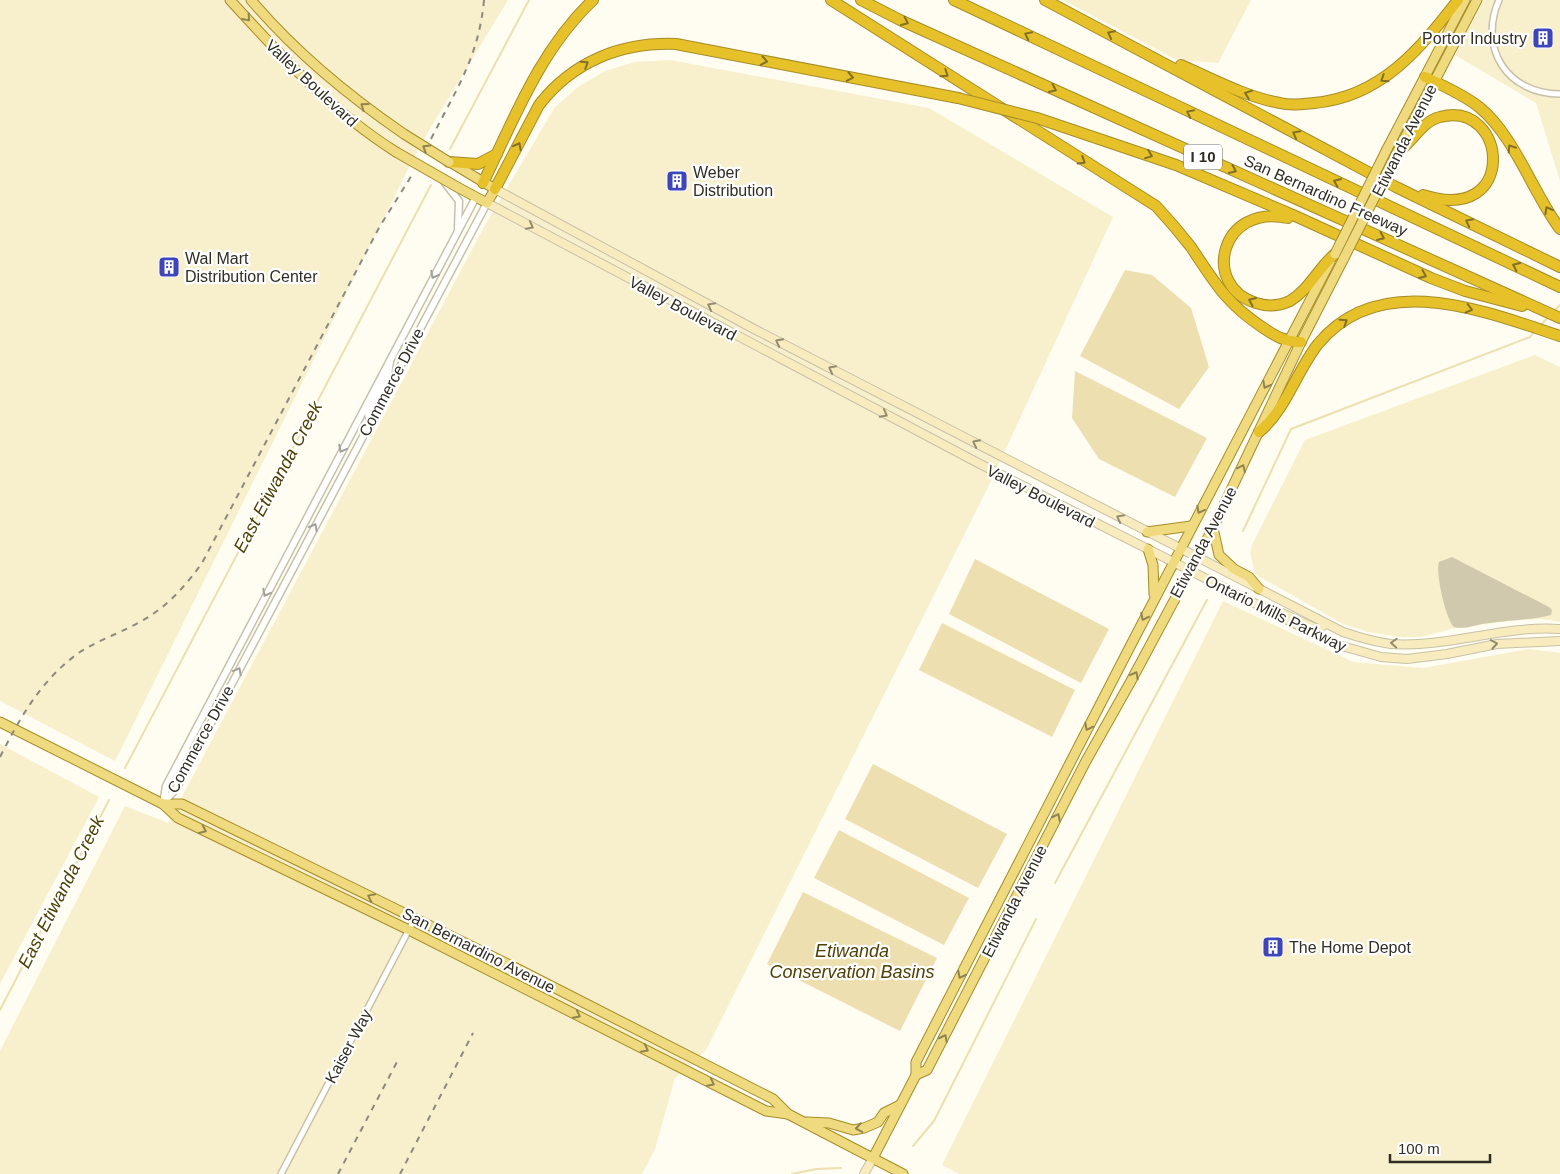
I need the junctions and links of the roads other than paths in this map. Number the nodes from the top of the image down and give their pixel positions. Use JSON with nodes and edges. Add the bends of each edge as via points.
{"nodes":[{"id":1,"x":230,"y":0,"type":"edge"},
{"id":2,"x":251,"y":0,"type":"edge"},
{"id":3,"x":593,"y":0,"type":"edge"},
{"id":4,"x":831,"y":0,"type":"edge"},
{"id":5,"x":861,"y":0,"type":"edge"},
{"id":6,"x":954,"y":0,"type":"edge"},
{"id":7,"x":1045,"y":0,"type":"edge"},
{"id":8,"x":1458,"y":0,"type":"edge"},
{"id":9,"x":1465,"y":0,"type":"edge"},
{"id":10,"x":1477,"y":0,"type":"edge"},
{"id":11,"x":1499,"y":0,"type":"edge"},
{"id":12,"x":1154,"y":57,"type":"junction"},
{"id":13,"x":1430,"y":80,"type":"junction"},
{"id":14,"x":1560,"y":94,"type":"edge"},
{"id":15,"x":1392,"y":151,"type":"junction"},
{"id":16,"x":498,"y":153,"type":"junction"},
{"id":17,"x":449,"y":162,"type":"joint"},
{"id":18,"x":469,"y":169,"type":"junction"},
{"id":19,"x":1386,"y":181,"type":"junction"},
{"id":20,"x":483,"y":183,"type":"junction"},
{"id":21,"x":495,"y":189,"type":"junction"},
{"id":22,"x":458,"y":191,"type":"junction"},
{"id":23,"x":476,"y":197,"type":"junction"},
{"id":24,"x":487,"y":203,"type":"junction"},
{"id":25,"x":1319,"y":228,"type":"junction"},
{"id":26,"x":1560,"y":229,"type":"edge"},
{"id":27,"x":457,"y":232,"type":"junction"},
{"id":28,"x":1340,"y":256,"type":"junction"},
{"id":29,"x":1560,"y":267,"type":"edge"},
{"id":30,"x":1560,"y":286,"type":"edge"},
{"id":31,"x":1546,"y":312,"type":"junction"},
{"id":32,"x":1559,"y":318,"type":"edge"},
{"id":33,"x":1560,"y":336,"type":"edge"},
{"id":34,"x":1288,"y":342,"type":"junction"},
{"id":35,"x":1301,"y":342,"type":"junction"},
{"id":36,"x":390,"y":357,"type":"junction"},
{"id":37,"x":370,"y":422,"type":"junction"},
{"id":38,"x":1259,"y":432,"type":"junction"},
{"id":39,"x":1191,"y":526,"type":"junction"},
{"id":40,"x":1212,"y":528,"type":"junction"},
{"id":41,"x":1147,"y":532,"type":"junction"},
{"id":42,"x":1179,"y":548,"type":"junction"},
{"id":43,"x":1148,"y":549,"type":"junction"},
{"id":44,"x":1196,"y":558,"type":"junction"},
{"id":45,"x":1173,"y":562,"type":"junction"},
{"id":46,"x":1189,"y":569,"type":"junction"},
{"id":47,"x":1259,"y":589,"type":"junction"},
{"id":48,"x":1154,"y":597,"type":"junction"},
{"id":49,"x":1272,"y":613,"type":"junction"},
{"id":50,"x":1326,"y":624,"type":"junction"},
{"id":51,"x":1560,"y":629,"type":"edge"},
{"id":52,"x":1560,"y":641,"type":"edge"},
{"id":53,"x":0,"y":722,"type":"edge"},
{"id":54,"x":162,"y":804,"type":"junction"},
{"id":55,"x":415,"y":918,"type":"junction"},
{"id":56,"x":409,"y":930,"type":"junction"},
{"id":57,"x":916,"y":1075,"type":"junction"},
{"id":58,"x":900,"y":1105,"type":"junction"},
{"id":59,"x":788,"y":1114,"type":"junction"},
{"id":60,"x":803,"y":1122,"type":"junction"},
{"id":61,"x":873,"y":1158,"type":"junction"},
{"id":62,"x":281,"y":1174,"type":"edge"},
{"id":63,"x":864,"y":1174,"type":"edge"},
{"id":64,"x":903,"y":1174,"type":"edge"}],
"edges":[{"from":1,"to":22,"type":"main road","name":"Valley Boulevard","one_way":true,"bridge":true,"via":[[320,94],[361,128]]},
{"from":17,"to":2,"type":"main road","name":"Valley Boulevard","one_way":true,"bridge":true,"via":[[334,84],[273,27]]},
{"from":3,"to":16,"type":"highway","via":[[547,55]]},
{"from":4,"to":34,"type":"highway","one_way":true,"via":[[1156,206],[1232,305]]},
{"from":5,"to":31,"type":"highway","name":"San Bernardino Freeway","number":"I 10","one_way":true},
{"from":30,"to":6,"type":"highway","name":"San Bernardino Freeway","number":"I 10","one_way":true},
{"from":12,"to":7,"type":"highway","one_way":true},
{"from":8,"to":12,"type":"highway","one_way":true,"via":[[1409,58],[1387,77],[1360,92],[1325,102],[1295,105],[1268,100]]},
{"from":9,"to":13,"type":"main road","name":"Etiwanda Avenue"},
{"from":10,"to":13,"type":"main road","name":"Etiwanda Avenue"},
{"from":11,"to":14,"type":"street","via":[[1491,27],[1499,61],[1528,89]]},
{"from":19,"to":12,"type":"highway","one_way":true},
{"from":13,"to":15,"type":"main road","name":"Etiwanda Avenue"},
{"from":26,"to":13,"type":"highway","one_way":true,"via":[[1490,117],[1468,99]]},
{"from":15,"to":19,"type":"highway","via":[[1406,147],[1432,120],[1457,116],[1473,121],[1486,134],[1492,144],[1494,162],[1492,172],[1481,189],[1460,200],[1441,200]]},
{"from":15,"to":28,"type":"main road","name":"Etiwanda Avenue","bridge":true},
{"from":16,"to":18,"type":"highway"},
{"from":16,"to":20,"type":"highway"},
{"from":17,"to":18,"type":"highway"},
{"from":18,"to":20,"type":"main road","name":"Valley Boulevard"},
{"from":29,"to":19,"type":"highway","one_way":true},
{"from":20,"to":21,"type":"main road","name":"Valley Boulevard"},
{"from":20,"to":23,"type":"main road","name":"Commerce Drive"},
{"from":21,"to":24,"type":"main road","name":"Commerce Drive"},
{"from":21,"to":25,"type":"highway","one_way":true,"bridge":true,"via":[[540,105],[564,78],[591,61],[630,46],[676,44],[958,98],[1036,118],[1176,165]]},
{"from":41,"to":21,"type":"main road","name":"Valley Boulevard","one_way":true,"via":[[754,329]]},
{"from":22,"to":23,"type":"main road","name":"Valley Boulevard"},
{"from":22,"to":27,"type":"street"},
{"from":23,"to":24,"type":"main road","name":"Valley Boulevard"},
{"from":23,"to":27,"type":"street","name":"Commerce Drive"},
{"from":24,"to":37,"type":"street","name":"Commerce Drive"},
{"from":24,"to":43,"type":"main road","name":"Valley Boulevard","one_way":true,"via":[[747,342]]},
{"from":28,"to":25,"type":"highway","one_way":true,"via":[[1324,263],[1298,295],[1281,304],[1268,306],[1251,301],[1230,281],[1225,263],[1226,247],[1244,222],[1277,215]]},
{"from":25,"to":31,"type":"highway","one_way":true,"via":[[1382,258],[1465,291]]},
{"from":27,"to":36,"type":"street","name":"Commerce Drive","one_way":true},
{"from":28,"to":34,"type":"main road","name":"Etiwanda Avenue"},
{"from":28,"to":35,"type":"main road","name":"Etiwanda Avenue"},
{"from":31,"to":32,"type":"highway","name":"San Bernardino Freeway","number":"I 10"},
{"from":38,"to":33,"type":"highway","one_way":true,"via":[[1271,422],[1304,365],[1326,336],[1349,318],[1378,305],[1432,301]]},
{"from":34,"to":35,"type":"highway"},
{"from":34,"to":39,"type":"main road","name":"Etiwanda Avenue","one_way":true},
{"from":35,"to":38,"type":"main road","name":"Etiwanda Avenue"},
{"from":36,"to":37,"type":"street","via":[[388,375],[368,413]]},
{"from":36,"to":54,"type":"street","name":"Commerce Drive","one_way":true,"via":[[166,786]]},
{"from":54,"to":37,"type":"street","name":"Commerce Drive","one_way":true,"via":[[176,789]]},
{"from":40,"to":38,"type":"main road","name":"Etiwanda Avenue","one_way":true},
{"from":39,"to":41,"type":"main road"},
{"from":39,"to":42,"type":"main road","name":"Etiwanda Avenue"},
{"from":40,"to":44,"type":"main road","name":"Etiwanda Avenue"},
{"from":40,"to":47,"type":"main road","via":[[1219,555],[1249,577]]},
{"from":41,"to":42,"type":"main road","name":"Valley Boulevard"},
{"from":42,"to":44,"type":"main road","name":"Ontario Mills Parkway"},
{"from":42,"to":45,"type":"main road","name":"Etiwanda Avenue"},
{"from":43,"to":45,"type":"main road","name":"Valley Boulevard"},
{"from":43,"to":48,"type":"main road","via":[[1153,565]]},
{"from":44,"to":46,"type":"main road","name":"Etiwanda Avenue"},
{"from":44,"to":47,"type":"main road","name":"Ontario Mills Parkway"},
{"from":45,"to":46,"type":"main road","name":"Ontario Mills Parkway"},
{"from":45,"to":48,"type":"main road","name":"Etiwanda Avenue"},
{"from":46,"to":49,"type":"main road","name":"Ontario Mills Parkway"},
{"from":57,"to":46,"type":"main road","name":"Etiwanda Avenue","one_way":true,"via":[[928,1070],[1081,770]]},
{"from":47,"to":50,"type":"main road","name":"Ontario Mills Parkway"},
{"from":48,"to":57,"type":"main road","name":"Etiwanda Avenue","one_way":true,"via":[[916,1062]]},
{"from":49,"to":50,"type":"main road","via":[[1282,612],[1317,629]]},
{"from":49,"to":52,"type":"main road","name":"Ontario Mills Parkway","one_way":true,"via":[[1352,650],[1393,658],[1434,656],[1511,642]]},
{"from":51,"to":50,"type":"main road","name":"Ontario Mills Parkway","one_way":true,"via":[[1528,628],[1398,644],[1362,638]]},
{"from":53,"to":54,"type":"main road","name":"San Bernardino Avenue"},
{"from":55,"to":54,"type":"main road","name":"San Bernardino Avenue","one_way":true,"via":[[182,804]]},
{"from":54,"to":56,"type":"main road","name":"San Bernardino Avenue","one_way":true,"via":[[178,818]]},
{"from":55,"to":56,"type":"street","name":"Kaiser Way"},
{"from":55,"to":59,"type":"main road","name":"San Bernardino Avenue","via":[[773,1099]]},
{"from":56,"to":59,"type":"main road","name":"San Bernardino Avenue","one_way":true,"via":[[766,1112]]},
{"from":56,"to":62,"type":"street","name":"Kaiser Way"},
{"from":57,"to":58,"type":"main road","name":"Etiwanda Avenue"},
{"from":58,"to":60,"type":"main road","one_way":true,"via":[[884,1113],[878,1122],[859,1129]]},
{"from":58,"to":61,"type":"main road","name":"Etiwanda Avenue"},
{"from":59,"to":60,"type":"main road","name":"San Bernardino Avenue"},
{"from":60,"to":61,"type":"main road","name":"San Bernardino Avenue"},
{"from":61,"to":63,"type":"main road","name":"Etiwanda Avenue"},
{"from":61,"to":64,"type":"main road","name":"San Bernardino Avenue"}]}
